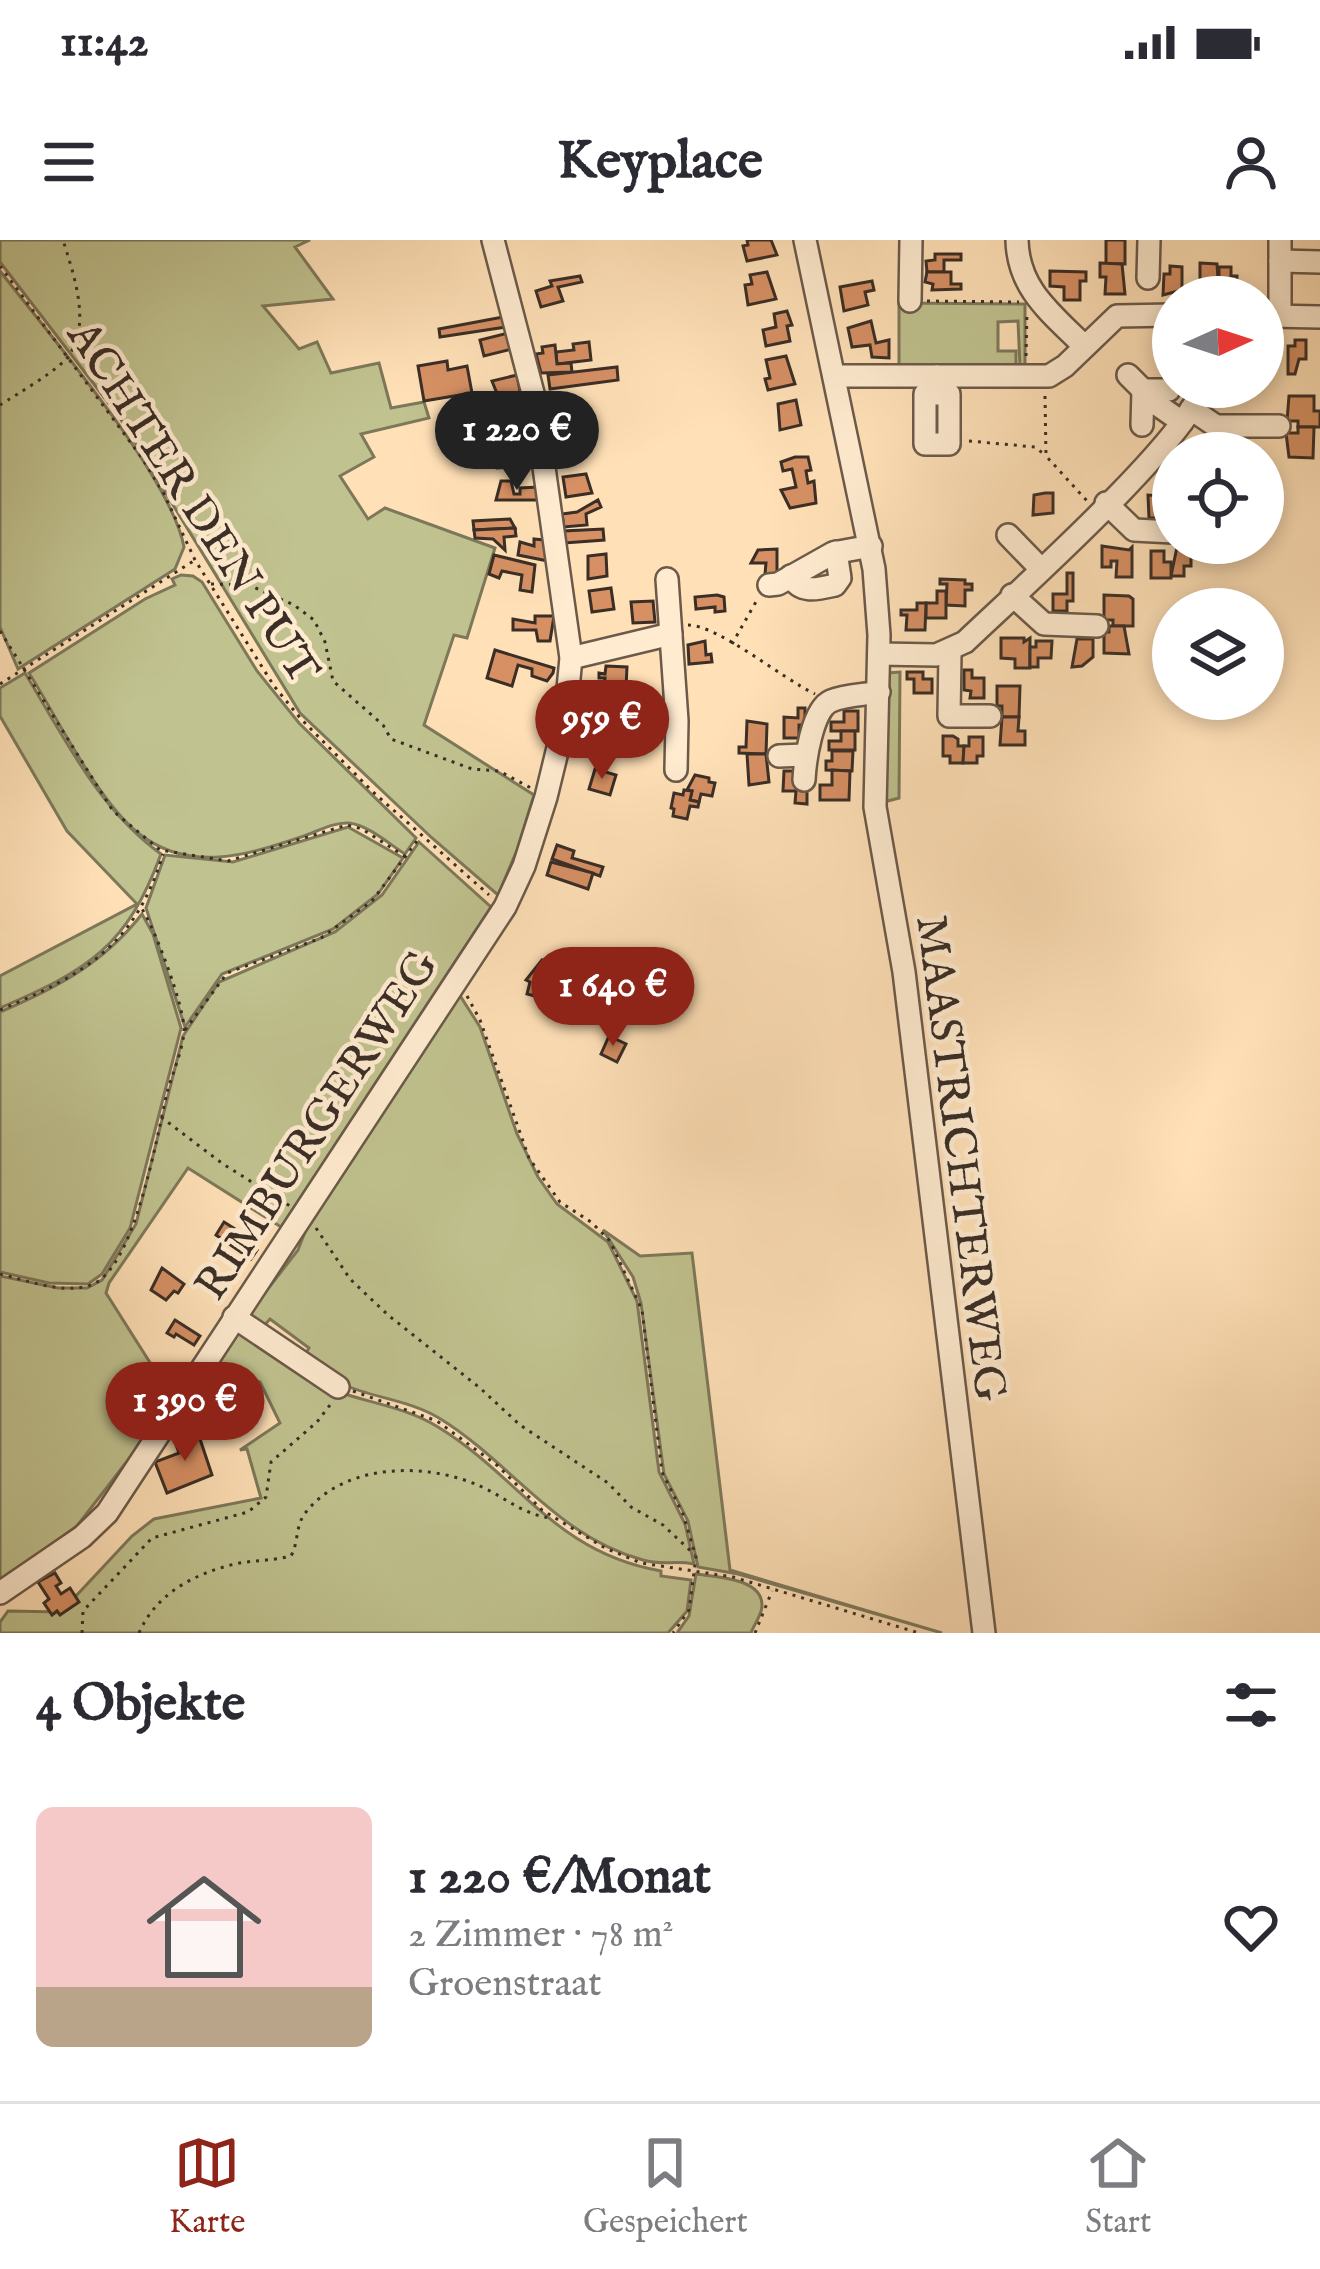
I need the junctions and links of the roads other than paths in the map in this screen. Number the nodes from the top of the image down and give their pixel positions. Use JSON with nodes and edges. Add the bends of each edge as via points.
{"nodes":[{"id":1,"x":493,"y":240,"type":"edge"},
{"id":2,"x":805,"y":240,"type":"edge"},
{"id":3,"x":911,"y":240,"type":"edge"},
{"id":4,"x":1017,"y":240,"type":"edge"},
{"id":5,"x":1149,"y":240,"type":"edge"},
{"id":6,"x":1280,"y":250,"type":"edge"},
{"id":7,"x":1320,"y":262,"type":"edge"},
{"id":8,"x":1148,"y":278,"type":"dead end"},
{"id":9,"x":910,"y":301,"type":"road end"},
{"id":10,"x":1152,"y":315,"type":"edge"},
{"id":11,"x":1284,"y":316,"type":"edge"},
{"id":12,"x":1320,"y":317,"type":"edge"},
{"id":13,"x":1084,"y":346,"type":"junction"},
{"id":14,"x":834,"y":376,"type":"junction"},
{"id":15,"x":937,"y":385,"type":"junction"},
{"id":16,"x":1148,"y":398,"type":"dead end"},
{"id":17,"x":1191,"y":408,"type":"edge"},
{"id":18,"x":1187,"y":416,"type":"junction"},
{"id":19,"x":1279,"y":426,"type":"dead end"},
{"id":20,"x":949,"y":440,"type":"road end"},
{"id":21,"x":1102,"y":508,"type":"junction"},
{"id":22,"x":1152,"y":531,"type":"edge"},
{"id":23,"x":1008,"y":535,"type":"dead end"},
{"id":24,"x":871,"y":546,"type":"junction"},
{"id":25,"x":1040,"y":568,"type":"junction"},
{"id":26,"x":667,"y":579,"type":"dead end"},
{"id":27,"x":769,"y":585,"type":"road end"},
{"id":28,"x":1012,"y":595,"type":"junction"},
{"id":29,"x":1097,"y":626,"type":"dead end"},
{"id":30,"x":671,"y":634,"type":"junction"},
{"id":31,"x":950,"y":652,"type":"junction"},
{"id":32,"x":879,"y":654,"type":"junction"},
{"id":33,"x":572,"y":658,"type":"junction"},
{"id":34,"x":879,"y":692,"type":"junction"},
{"id":35,"x":990,"y":716,"type":"dead end"},
{"id":36,"x":779,"y":755,"type":"dead end"},
{"id":37,"x":805,"y":755,"type":"junction"},
{"id":38,"x":676,"y":770,"type":"dead end"},
{"id":39,"x":805,"y":780,"type":"dead end"},
{"id":40,"x":234,"y":1317,"type":"junction"},
{"id":41,"x":338,"y":1388,"type":"road end"},
{"id":42,"x":0,"y":1593,"type":"edge"},
{"id":43,"x":984,"y":1633,"type":"edge"}],
"edges":[{"from":1,"to":33,"type":"street","name":"RIMBURGERWEG","via":[[534,397]]},
{"from":2,"to":14,"type":"street","name":"MAASTRICHTERWEG"},
{"from":3,"to":9,"type":"street"},
{"from":4,"to":13,"type":"street","via":[[1027,286]]},
{"from":5,"to":8,"type":"street"},
{"from":6,"to":7,"type":"street"},
{"from":10,"to":13,"type":"street","via":[[1118,316]]},
{"from":11,"to":12,"type":"street"},
{"from":13,"to":15,"type":"street","via":[[1060,370]]},
{"from":14,"to":15,"type":"street"},
{"from":14,"to":24,"type":"street","name":"MAASTRICHTERWEG"},
{"from":15,"to":20,"type":"street","via":[[949,394]]},
{"from":16,"to":18,"type":"street"},
{"from":17,"to":18,"type":"street"},
{"from":18,"to":19,"type":"street","via":[[1216,426]]},
{"from":18,"to":21,"type":"street"},
{"from":21,"to":22,"type":"street","via":[[1134,530]]},
{"from":21,"to":25,"type":"street"},
{"from":23,"to":25,"type":"street"},
{"from":24,"to":27,"type":"street","via":[[836,552],[835,585],[806,589],[791,576]]},
{"from":24,"to":32,"type":"street","name":"MAASTRICHTERWEG"},
{"from":25,"to":28,"type":"street"},
{"from":26,"to":30,"type":"street"},
{"from":28,"to":29,"type":"street","via":[[1044,625]]},
{"from":28,"to":31,"type":"street"},
{"from":30,"to":33,"type":"street"},
{"from":30,"to":38,"type":"street"},
{"from":31,"to":32,"type":"street"},
{"from":31,"to":35,"type":"street","via":[[950,716]]},
{"from":32,"to":34,"type":"street","name":"MAASTRICHTERWEG"},
{"from":33,"to":40,"type":"street","name":"RIMBURGERWEG","via":[[546,797],[505,907]]},
{"from":34,"to":37,"type":"street","via":[[822,707]]},
{"from":34,"to":43,"type":"street","name":"MAASTRICHTERWEG","via":[[878,835],[904,972]]},
{"from":36,"to":37,"type":"street"},
{"from":37,"to":39,"type":"street"},
{"from":40,"to":41,"type":"street"},
{"from":40,"to":42,"type":"street","name":"RIMBURGERWEG","via":[[107,1514]]}]}
